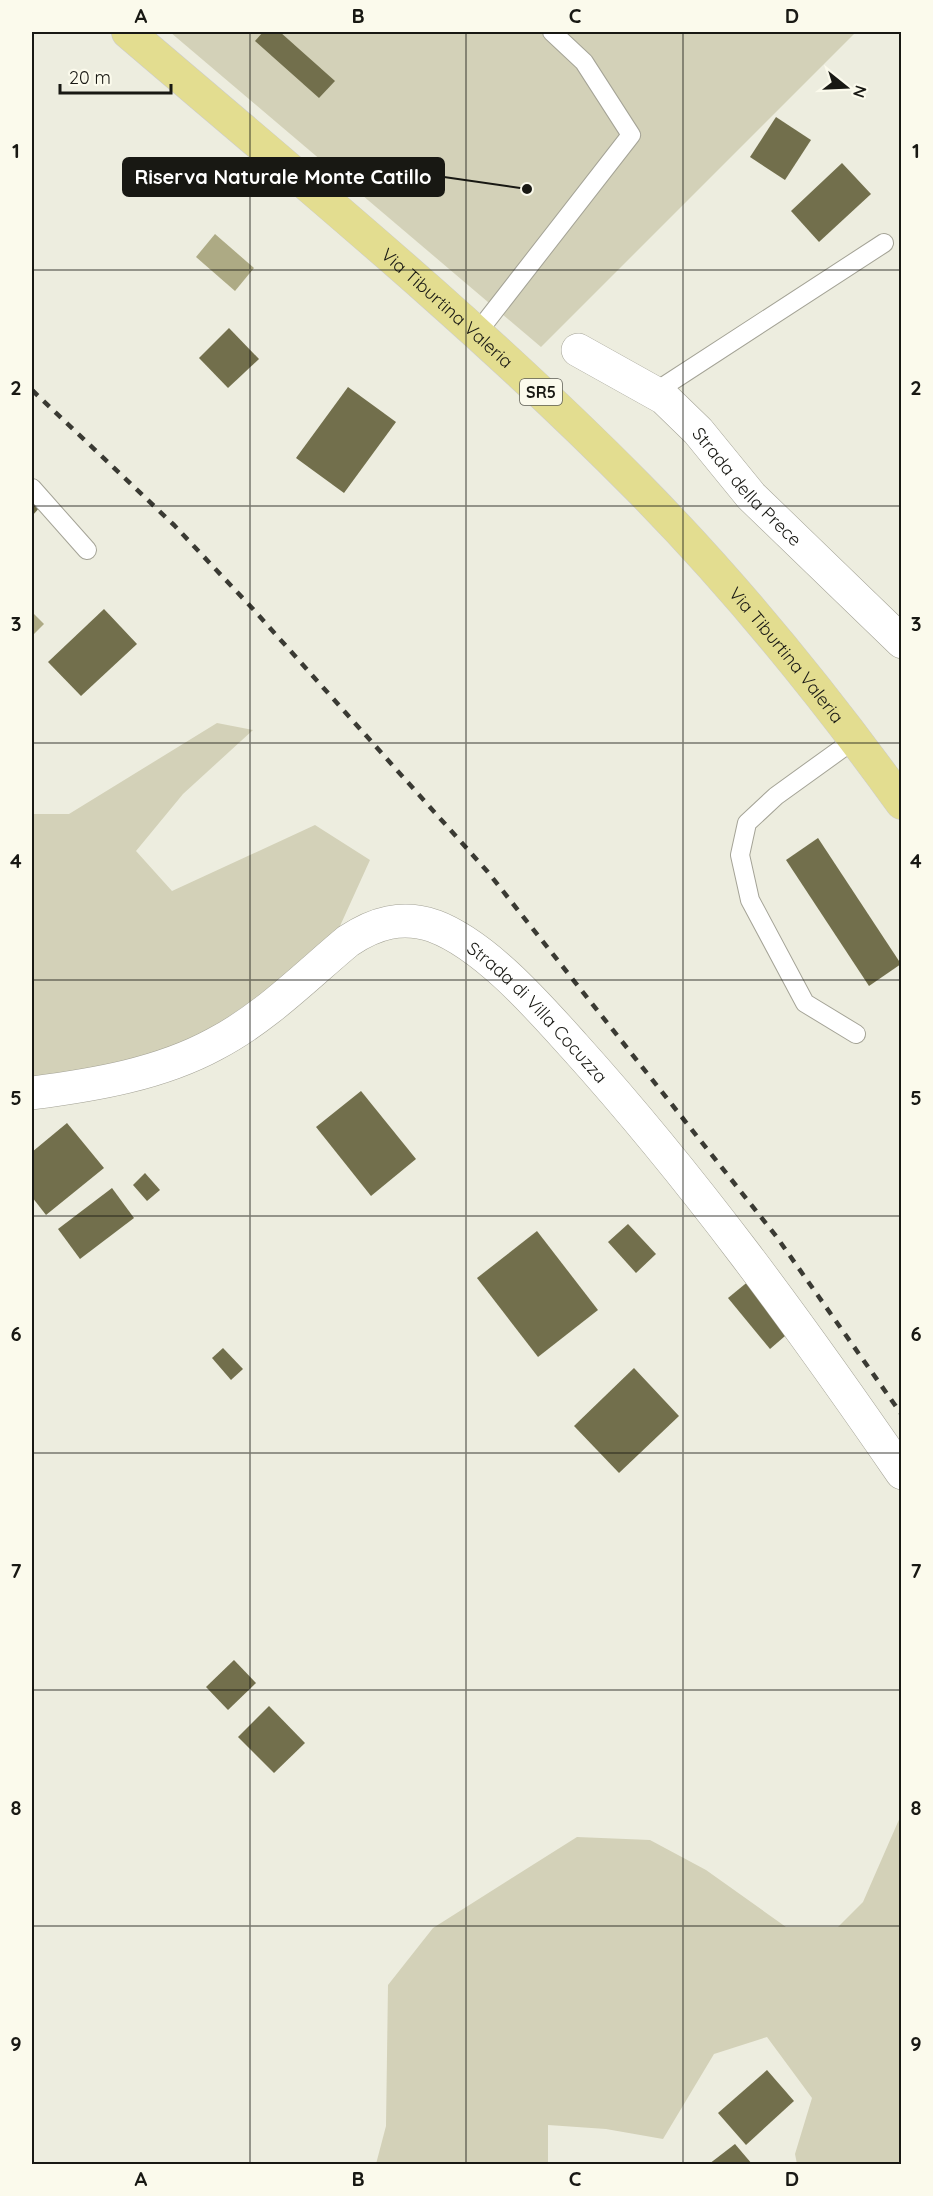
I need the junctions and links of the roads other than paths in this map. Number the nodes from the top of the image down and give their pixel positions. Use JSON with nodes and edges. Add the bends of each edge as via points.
{"nodes":[{"id":1,"x":128,"y":32,"type":"edge"},
{"id":2,"x":552,"y":32,"type":"edge"},
{"id":3,"x":884,"y":243,"type":"dead end"},
{"id":4,"x":477,"y":333,"type":"junction"},
{"id":5,"x":578,"y":350,"type":"dead end"},
{"id":6,"x":655,"y":392,"type":"junction"},
{"id":7,"x":32,"y":488,"type":"edge"},
{"id":8,"x":87,"y":550,"type":"dead end"},
{"id":9,"x":902,"y":642,"type":"edge"},
{"id":10,"x":855,"y":739,"type":"junction"},
{"id":11,"x":902,"y":802,"type":"edge"},
{"id":12,"x":856,"y":1034,"type":"dead end"},
{"id":13,"x":32,"y":1093,"type":"edge"},
{"id":14,"x":902,"y":1473,"type":"edge"}],
"edges":[{"from":1,"to":4,"type":"main road","name":"Via Tiburtina Valeria","number":"SR5"},
{"from":2,"to":4,"type":"lane","via":[[584,62],[632,135]]},
{"from":3,"to":6,"type":"lane"},
{"from":4,"to":10,"type":"main road","name":"Via Tiburtina Valeria","number":"SR5","via":[[670,521],[782,647]]},
{"from":5,"to":6,"type":"street","name":"Strada della Prece"},
{"from":6,"to":9,"type":"street","name":"Strada della Prece","via":[[698,431],[751,496]]},
{"from":7,"to":8,"type":"lane"},
{"from":10,"to":11,"type":"main road","name":"Via Tiburtina Valeria","number":"SR5"},
{"from":10,"to":12,"type":"lane","via":[[776,796],[747,824],[740,855],[750,900],[805,1003]]},
{"from":13,"to":14,"type":"street","name":"Strada di Villa Cocuzza","via":[[157,1069],[215,1044],[245,1025],[362,932],[393,922],[433,926],[470,946],[512,980],[631,1110],[776,1295]]}]}
